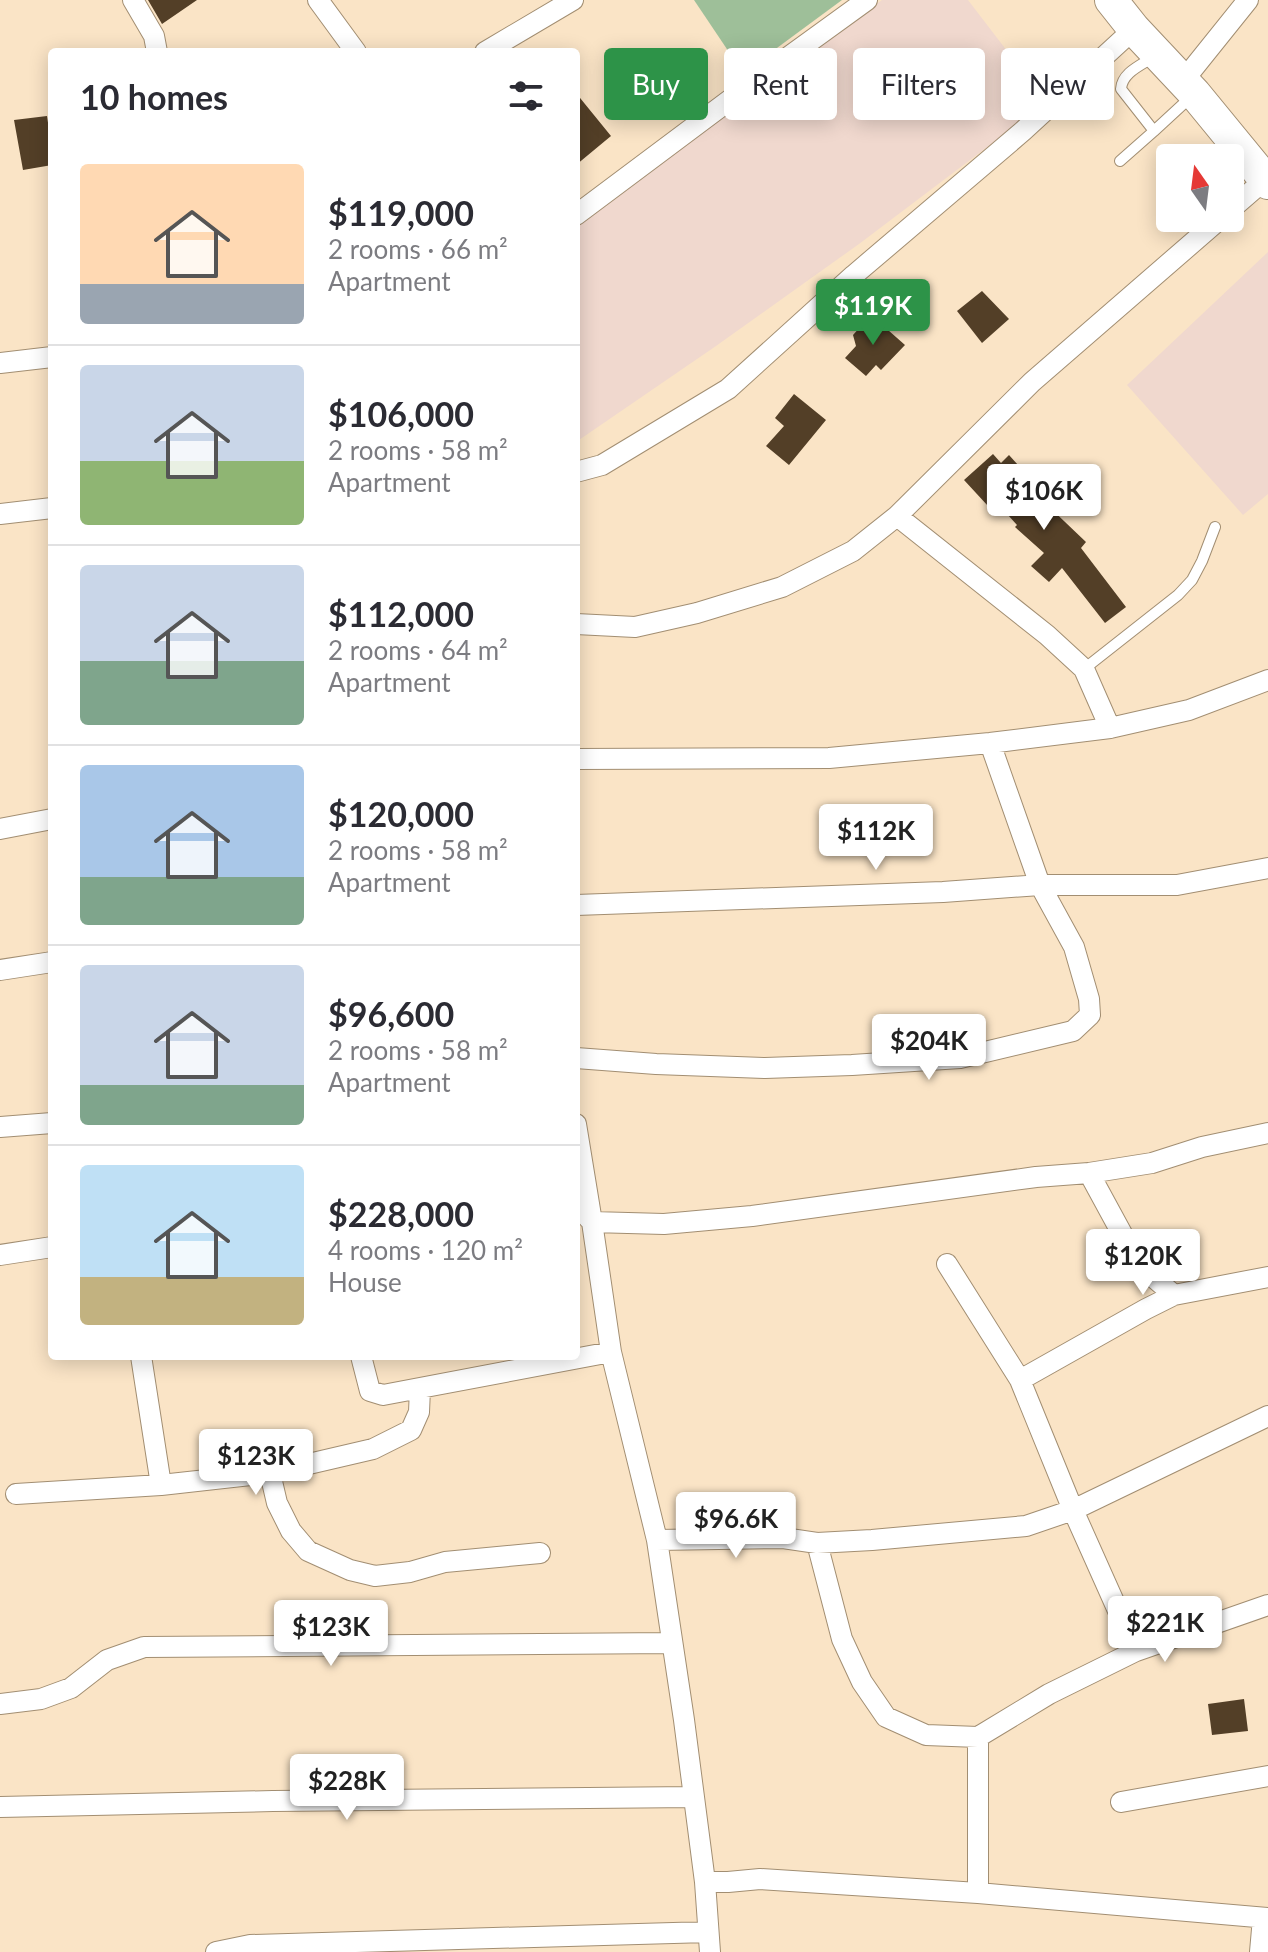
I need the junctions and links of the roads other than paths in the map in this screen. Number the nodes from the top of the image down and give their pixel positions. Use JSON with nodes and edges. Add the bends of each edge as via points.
{"nodes":[{"id":1,"x":133,"y":0,"type":"edge"},
{"id":2,"x":318,"y":0,"type":"edge"},
{"id":3,"x":573,"y":0,"type":"edge"},
{"id":4,"x":867,"y":0,"type":"edge"},
{"id":5,"x":1111,"y":0,"type":"edge"},
{"id":6,"x":1248,"y":0,"type":"edge"},
{"id":7,"x":1134,"y":29,"type":"junction"},
{"id":8,"x":156,"y":48,"type":"edge"},
{"id":9,"x":353,"y":48,"type":"edge"},
{"id":10,"x":492,"y":48,"type":"edge"},
{"id":11,"x":1158,"y":53,"type":"junction"},
{"id":12,"x":1189,"y":88,"type":"junction"},
{"id":13,"x":1154,"y":131,"type":"junction"},
{"id":14,"x":1120,"y":161,"type":"dead end"},
{"id":15,"x":1267,"y":180,"type":"edge"},
{"id":16,"x":1244,"y":199,"type":"edge"},
{"id":17,"x":580,"y":212,"type":"edge"},
{"id":18,"x":1205,"y":232,"type":"edge"},
{"id":19,"x":48,"y":357,"type":"edge"},
{"id":20,"x":0,"y":363,"type":"edge"},
{"id":21,"x":580,"y":471,"type":"edge"},
{"id":22,"x":48,"y":508,"type":"edge"},
{"id":23,"x":0,"y":514,"type":"edge"},
{"id":24,"x":897,"y":516,"type":"junction"},
{"id":25,"x":1215,"y":527,"type":"dead end"},
{"id":26,"x":580,"y":624,"type":"edge"},
{"id":27,"x":1084,"y":669,"type":"junction"},
{"id":28,"x":1268,"y":680,"type":"edge"},
{"id":29,"x":1110,"y":728,"type":"junction"},
{"id":30,"x":990,"y":743,"type":"junction"},
{"id":31,"x":580,"y":759,"type":"edge"},
{"id":32,"x":48,"y":820,"type":"edge"},
{"id":33,"x":0,"y":829,"type":"edge"},
{"id":34,"x":1268,"y":868,"type":"edge"},
{"id":35,"x":1040,"y":885,"type":"junction"},
{"id":36,"x":580,"y":905,"type":"edge"},
{"id":37,"x":48,"y":963,"type":"edge"},
{"id":38,"x":0,"y":970,"type":"edge"},
{"id":39,"x":580,"y":1058,"type":"edge"},
{"id":40,"x":48,"y":1123,"type":"edge"},
{"id":41,"x":0,"y":1127,"type":"edge"},
{"id":42,"x":1268,"y":1133,"type":"edge"},
{"id":43,"x":580,"y":1148,"type":"edge"},
{"id":44,"x":1089,"y":1173,"type":"junction"},
{"id":45,"x":580,"y":1209,"type":"edge"},
{"id":46,"x":592,"y":1222,"type":"junction"},
{"id":47,"x":48,"y":1248,"type":"edge"},
{"id":48,"x":0,"y":1255,"type":"edge"},
{"id":49,"x":947,"y":1264,"type":"dead end"},
{"id":50,"x":1268,"y":1277,"type":"edge"},
{"id":51,"x":1174,"y":1295,"type":"junction"},
{"id":52,"x":611,"y":1352,"type":"junction"},
{"id":53,"x":580,"y":1358,"type":"edge"},
{"id":54,"x":142,"y":1360,"type":"edge"},
{"id":55,"x":362,"y":1360,"type":"edge"},
{"id":56,"x":570,"y":1360,"type":"edge"},
{"id":57,"x":1020,"y":1380,"type":"junction"},
{"id":58,"x":420,"y":1389,"type":"junction"},
{"id":59,"x":1268,"y":1416,"type":"edge"},
{"id":60,"x":270,"y":1473,"type":"junction"},
{"id":61,"x":161,"y":1485,"type":"junction"},
{"id":62,"x":16,"y":1494,"type":"dead end"},
{"id":63,"x":1073,"y":1510,"type":"junction"},
{"id":64,"x":657,"y":1540,"type":"junction"},
{"id":65,"x":817,"y":1543,"type":"junction"},
{"id":66,"x":540,"y":1553,"type":"dead end"},
{"id":67,"x":1268,"y":1605,"type":"edge"},
{"id":68,"x":672,"y":1643,"type":"junction"},
{"id":69,"x":1136,"y":1651,"type":"junction"},
{"id":70,"x":0,"y":1704,"type":"edge"},
{"id":71,"x":978,"y":1737,"type":"junction"},
{"id":72,"x":1268,"y":1776,"type":"edge"},
{"id":73,"x":694,"y":1797,"type":"junction"},
{"id":74,"x":1121,"y":1802,"type":"dead end"},
{"id":75,"x":0,"y":1807,"type":"edge"},
{"id":76,"x":705,"y":1882,"type":"junction"},
{"id":77,"x":978,"y":1893,"type":"junction"},
{"id":78,"x":1265,"y":1918,"type":"edge"},
{"id":79,"x":709,"y":1942,"type":"edge"},
{"id":80,"x":216,"y":1952,"type":"edge"},
{"id":81,"x":1260,"y":1952,"type":"edge"}],
"edges":[{"from":1,"to":8,"type":"street"},
{"from":2,"to":9,"type":"street"},
{"from":3,"to":10,"type":"street"},
{"from":4,"to":17,"type":"street"},
{"from":5,"to":7,"type":"main road"},
{"from":6,"to":12,"type":"street"},
{"from":7,"to":11,"type":"main road"},
{"from":7,"to":21,"type":"street","via":[[728,389],[602,465]]},
{"from":11,"to":12,"type":"main road"},
{"from":11,"to":13,"type":"lane","via":[[1121,83]]},
{"from":12,"to":13,"type":"lane"},
{"from":12,"to":15,"type":"main road"},
{"from":13,"to":14,"type":"lane"},
{"from":15,"to":16,"type":"street"},
{"from":18,"to":24,"type":"street","via":[[1032,382]]},
{"from":19,"to":20,"type":"street"},
{"from":22,"to":23,"type":"street"},
{"from":24,"to":26,"type":"street","via":[[853,551],[782,587],[635,627]]},
{"from":24,"to":27,"type":"street"},
{"from":25,"to":27,"type":"lane","via":[[1192,580]]},
{"from":27,"to":29,"type":"street"},
{"from":28,"to":29,"type":"street","via":[[1189,710]]},
{"from":29,"to":30,"type":"street"},
{"from":30,"to":31,"type":"street","via":[[829,758]]},
{"from":30,"to":35,"type":"street"},
{"from":32,"to":33,"type":"street"},
{"from":34,"to":35,"type":"street","via":[[1177,885]]},
{"from":35,"to":36,"type":"street"},
{"from":35,"to":39,"type":"street","via":[[1074,947],[1089,999],[1090,1015],[1073,1031],[960,1058],[852,1065],[765,1068]]},
{"from":37,"to":38,"type":"street"},
{"from":40,"to":41,"type":"street"},
{"from":42,"to":44,"type":"street"},
{"from":43,"to":46,"type":"street"},
{"from":44,"to":46,"type":"street","via":[[752,1216],[664,1224]]},
{"from":44,"to":51,"type":"street","via":[[1139,1265]]},
{"from":45,"to":46,"type":"street"},
{"from":46,"to":52,"type":"street"},
{"from":47,"to":48,"type":"street"},
{"from":49,"to":57,"type":"street"},
{"from":50,"to":51,"type":"street"},
{"from":51,"to":57,"type":"street"},
{"from":52,"to":53,"type":"street"},
{"from":52,"to":64,"type":"street"},
{"from":54,"to":61,"type":"street"},
{"from":55,"to":58,"type":"street","via":[[370,1391],[383,1395]]},
{"from":56,"to":58,"type":"street"},
{"from":57,"to":63,"type":"street"},
{"from":58,"to":60,"type":"street","via":[[411,1430],[373,1449]]},
{"from":59,"to":63,"type":"street"},
{"from":60,"to":61,"type":"street"},
{"from":60,"to":66,"type":"street","via":[[291,1531],[308,1551],[350,1570],[375,1576],[445,1562]]},
{"from":61,"to":62,"type":"street"},
{"from":63,"to":65,"type":"street","via":[[1026,1526]]},
{"from":63,"to":69,"type":"street"},
{"from":64,"to":65,"type":"street","via":[[783,1538]]},
{"from":64,"to":68,"type":"street"},
{"from":65,"to":71,"type":"street","via":[[842,1639],[886,1717],[926,1735]]},
{"from":67,"to":69,"type":"street"},
{"from":68,"to":70,"type":"street","via":[[144,1647],[107,1660],[61,1692]]},
{"from":68,"to":73,"type":"street"},
{"from":69,"to":71,"type":"street"},
{"from":71,"to":77,"type":"street"},
{"from":72,"to":74,"type":"street"},
{"from":73,"to":75,"type":"street"},
{"from":73,"to":76,"type":"street"},
{"from":76,"to":77,"type":"street","via":[[760,1879]]},
{"from":76,"to":79,"type":"street"},
{"from":77,"to":78,"type":"street"},
{"from":78,"to":81,"type":"street"},
{"from":79,"to":80,"type":"street","via":[[250,1945]]}]}
